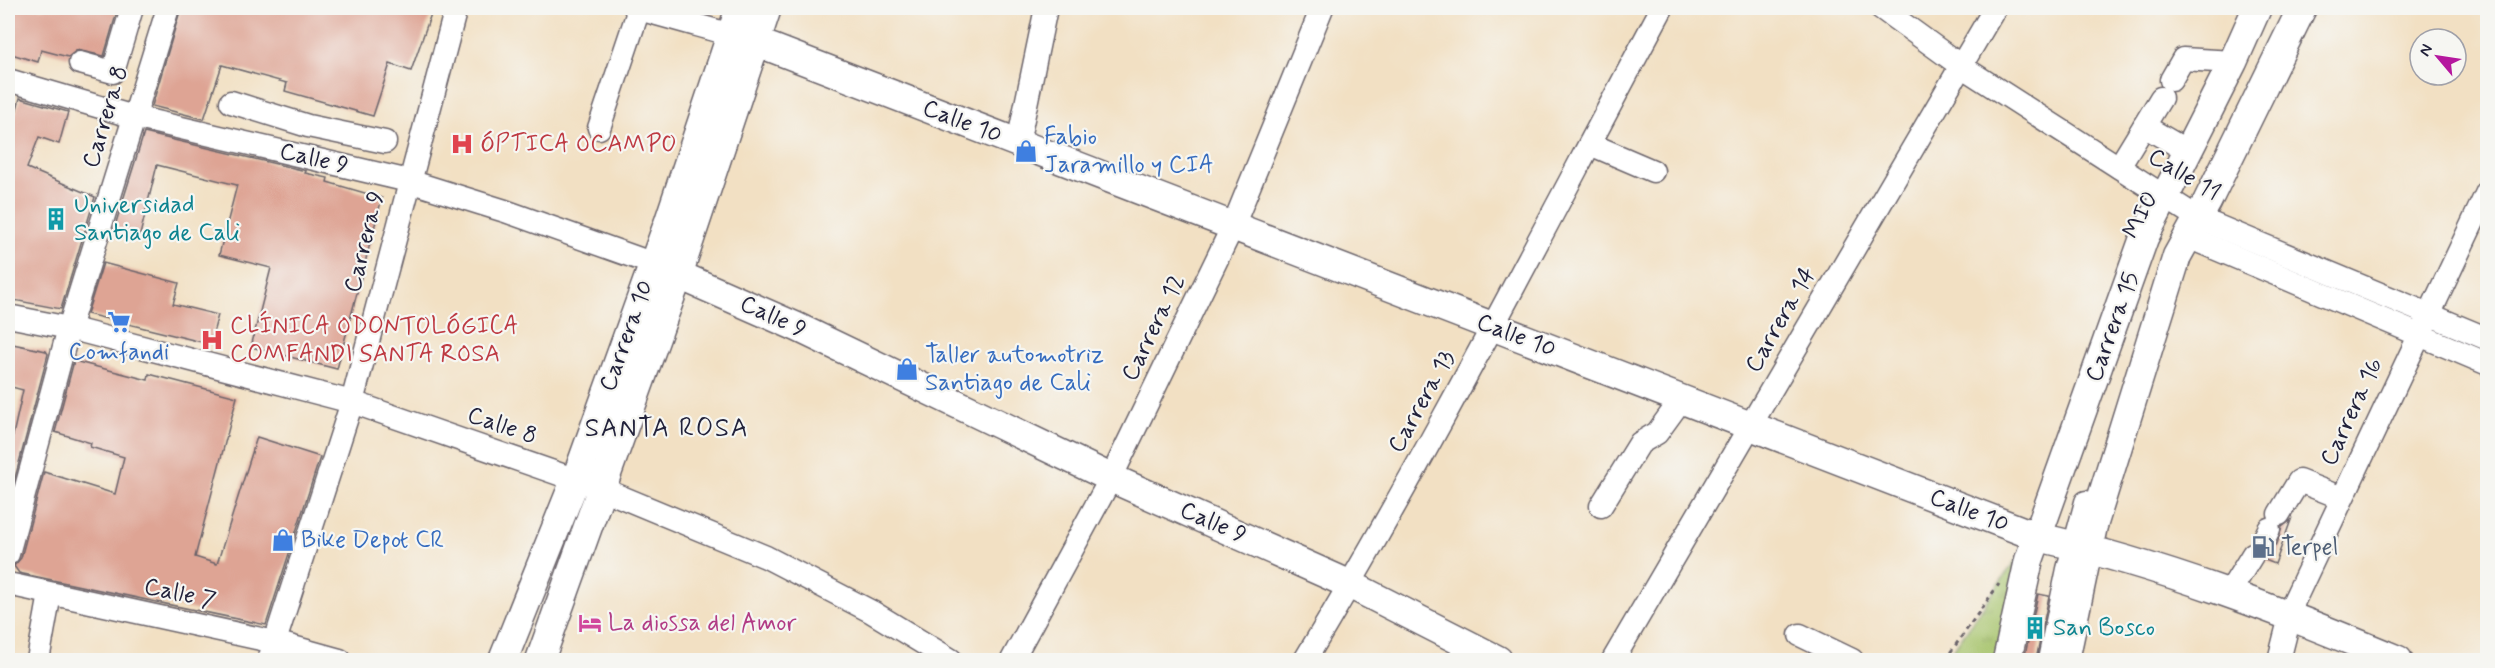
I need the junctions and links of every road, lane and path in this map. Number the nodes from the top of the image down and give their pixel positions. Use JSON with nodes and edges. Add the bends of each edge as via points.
{"nodes":[{"id":1,"x":132,"y":8,"type":"edge"},
{"id":2,"x":168,"y":8,"type":"edge"},
{"id":3,"x":456,"y":8,"type":"edge"},
{"id":4,"x":637,"y":8,"type":"edge"},
{"id":5,"x":740,"y":8,"type":"edge"},
{"id":6,"x":767,"y":8,"type":"edge"},
{"id":7,"x":1046,"y":8,"type":"edge"},
{"id":8,"x":1322,"y":8,"type":"edge"},
{"id":9,"x":1662,"y":8,"type":"edge"},
{"id":10,"x":1881,"y":8,"type":"edge"},
{"id":11,"x":1995,"y":8,"type":"edge"},
{"id":12,"x":2257,"y":8,"type":"edge"},
{"id":13,"x":2270,"y":8,"type":"edge"},
{"id":14,"x":2289,"y":8,"type":"edge"},
{"id":15,"x":2302,"y":8,"type":"edge"},
{"id":16,"x":744,"y":39,"type":"junction"},
{"id":17,"x":80,"y":63,"type":"dead end"},
{"id":18,"x":2233,"y":63,"type":"junction"},
{"id":19,"x":1961,"y":66,"type":"junction"},
{"id":20,"x":113,"y":72,"type":"junction"},
{"id":21,"x":8,"y":80,"type":"edge"},
{"id":22,"x":147,"y":80,"type":"junction"},
{"id":23,"x":231,"y":102,"type":"dead end"},
{"id":24,"x":134,"y":117,"type":"junction"},
{"id":25,"x":308,"y":126,"type":"junction"},
{"id":26,"x":2144,"y":126,"type":"junction"},
{"id":27,"x":599,"y":128,"type":"dead end"},
{"id":28,"x":385,"y":142,"type":"dead end"},
{"id":29,"x":1018,"y":143,"type":"junction"},
{"id":30,"x":1590,"y":144,"type":"junction"},
{"id":31,"x":2189,"y":152,"type":"junction"},
{"id":32,"x":301,"y":156,"type":"junction"},
{"id":33,"x":2119,"y":167,"type":"junction"},
{"id":34,"x":1653,"y":171,"type":"dead end"},
{"id":35,"x":409,"y":182,"type":"junction"},
{"id":36,"x":2487,"y":190,"type":"edge"},
{"id":37,"x":2184,"y":214,"type":"junction"},
{"id":38,"x":1233,"y":226,"type":"junction"},
{"id":39,"x":666,"y":269,"type":"junction"},
{"id":40,"x":2428,"y":313,"type":"junction"},
{"id":41,"x":8,"y":316,"type":"edge"},
{"id":42,"x":69,"y":328,"type":"junction"},
{"id":43,"x":1494,"y":328,"type":"junction"},
{"id":44,"x":2418,"y":333,"type":"junction"},
{"id":45,"x":2487,"y":339,"type":"edge"},
{"id":46,"x":2487,"y":364,"type":"edge"},
{"id":47,"x":1681,"y":400,"type":"junction"},
{"id":48,"x":352,"y":402,"type":"junction"},
{"id":49,"x":1750,"y":427,"type":"junction"},
{"id":50,"x":1111,"y":478,"type":"junction"},
{"id":51,"x":589,"y":484,"type":"junction"},
{"id":52,"x":2342,"y":498,"type":"junction"},
{"id":53,"x":1601,"y":506,"type":"dead end"},
{"id":54,"x":2062,"y":543,"type":"junction"},
{"id":55,"x":8,"y":554,"type":"edge"},
{"id":56,"x":2004,"y":576,"type":"dead end"},
{"id":57,"x":8,"y":584,"type":"edge"},
{"id":58,"x":1351,"y":585,"type":"junction"},
{"id":59,"x":2229,"y":593,"type":"junction"},
{"id":60,"x":50,"y":594,"type":"junction"},
{"id":61,"x":2289,"y":615,"type":"junction"},
{"id":62,"x":1800,"y":635,"type":"dead end"},
{"id":63,"x":272,"y":651,"type":"edge"},
{"id":64,"x":38,"y":660,"type":"edge"},
{"id":65,"x":340,"y":660,"type":"edge"},
{"id":66,"x":503,"y":660,"type":"edge"},
{"id":67,"x":540,"y":660,"type":"edge"},
{"id":68,"x":951,"y":660,"type":"edge"},
{"id":69,"x":1012,"y":660,"type":"edge"},
{"id":70,"x":1305,"y":660,"type":"edge"},
{"id":71,"x":1498,"y":660,"type":"edge"},
{"id":72,"x":1613,"y":660,"type":"edge"},
{"id":73,"x":1852,"y":660,"type":"edge"},
{"id":74,"x":1946,"y":660,"type":"edge"},
{"id":75,"x":2007,"y":660,"type":"edge"},
{"id":76,"x":2014,"y":660,"type":"edge"},
{"id":77,"x":2049,"y":660,"type":"edge"},
{"id":78,"x":2065,"y":660,"type":"edge"},
{"id":79,"x":2279,"y":660,"type":"edge"},
{"id":80,"x":2398,"y":660,"type":"edge"}],
"edges":[{"from":1,"to":20,"type":"street"},
{"from":2,"to":22,"type":"street","name":"Carrera 8"},
{"from":3,"to":35,"type":"street","name":"Carrera 9"},
{"from":4,"to":16,"type":"street","name":"Calle 10"},
{"from":4,"to":27,"type":"street"},
{"from":5,"to":16,"type":"main road","name":"Carrera 10"},
{"from":6,"to":16,"type":"main road","name":"Carrera 10"},
{"from":7,"to":29,"type":"street"},
{"from":8,"to":38,"type":"street","name":"Carrera 12"},
{"from":9,"to":30,"type":"street","name":"Carrera 13"},
{"from":10,"to":19,"type":"street","name":"Calle 11"},
{"from":11,"to":19,"type":"street","name":"Carrera 14"},
{"from":12,"to":18,"type":"main road","name":"Carrera 15"},
{"from":13,"to":37,"type":"street","name":"MIO"},
{"from":14,"to":37,"type":"street","name":"MIO"},
{"from":15,"to":37,"type":"main road","name":"Carrera 15"},
{"from":16,"to":29,"type":"main road","name":"Calle 10"},
{"from":16,"to":39,"type":"main road","name":"Carrera 10"},
{"from":17,"to":20,"type":"street"},
{"from":18,"to":26,"type":"street","via":[[2183,59]]},
{"from":18,"to":31,"type":"main road","name":"Carrera 15"},
{"from":19,"to":33,"type":"street","name":"Calle 11"},
{"from":19,"to":49,"type":"street","name":"Carrera 14"},
{"from":20,"to":22,"type":"street"},
{"from":21,"to":24,"type":"street","name":"Calle 9"},
{"from":22,"to":24,"type":"street","name":"Carrera 8"},
{"from":23,"to":25,"type":"street"},
{"from":24,"to":32,"type":"street","name":"Calle 9"},
{"from":24,"to":42,"type":"street","name":"Carrera 8"},
{"from":25,"to":28,"type":"street"},
{"from":25,"to":32,"type":"street"},
{"from":26,"to":31,"type":"street"},
{"from":26,"to":33,"type":"street"},
{"from":29,"to":38,"type":"main road","name":"Calle 10"},
{"from":30,"to":34,"type":"street"},
{"from":30,"to":43,"type":"street","name":"Carrera 13"},
{"from":31,"to":37,"type":"main road","name":"Carrera 15"},
{"from":32,"to":35,"type":"street","name":"Calle 9"},
{"from":33,"to":37,"type":"street","name":"Calle 11"},
{"from":35,"to":39,"type":"street","name":"Calle 9","via":[[515,214]]},
{"from":35,"to":48,"type":"street","name":"Carrera 9"},
{"from":36,"to":40,"type":"street","name":"Carrera 16"},
{"from":37,"to":40,"type":"street","name":"Calle 11"},
{"from":37,"to":44,"type":"street","name":"Calle 11"},
{"from":37,"to":54,"type":"main road","name":"Carrera 15","via":[[2177,256]]},
{"from":37,"to":54,"type":"main road","name":"Carrera 15","via":[[2145,238]]},
{"from":38,"to":43,"type":"main road","name":"Calle 10"},
{"from":38,"to":50,"type":"street","name":"Carrera 12"},
{"from":39,"to":50,"type":"main road","name":"Calle 9"},
{"from":39,"to":51,"type":"main road","name":"Carrera 10"},
{"from":40,"to":44,"type":"street","name":"Carrera 16"},
{"from":40,"to":45,"type":"street","name":"Calle 11"},
{"from":41,"to":42,"type":"street","name":"Calle 8"},
{"from":42,"to":48,"type":"street","name":"Calle 8"},
{"from":42,"to":55,"type":"street","name":"Carrera 8"},
{"from":43,"to":47,"type":"main road","name":"Calle 10"},
{"from":43,"to":58,"type":"street","name":"Carrera 13"},
{"from":44,"to":46,"type":"street","name":"Calle 11"},
{"from":44,"to":52,"type":"street","name":"Carrera 16"},
{"from":47,"to":49,"type":"main road","name":"Calle 10"},
{"from":47,"to":53,"type":"street","via":[[1657,433],[1640,443]]},
{"from":48,"to":51,"type":"street","name":"Calle 8"},
{"from":48,"to":63,"type":"street","name":"Carrera 9"},
{"from":49,"to":54,"type":"main road","name":"Calle 10"},
{"from":49,"to":72,"type":"street","name":"Carrera 14"},
{"from":50,"to":58,"type":"main road","name":"Calle 9"},
{"from":50,"to":69,"type":"street","name":"Carrera 12"},
{"from":51,"to":66,"type":"main road","name":"Carrera 10"},
{"from":51,"to":67,"type":"main road","name":"Carrera 10"},
{"from":51,"to":68,"type":"street","name":"Calle 8","via":[[766,557],[872,612]]},
{"from":52,"to":59,"type":"street","via":[[2299,481]]},
{"from":52,"to":61,"type":"street","name":"Carrera 16"},
{"from":54,"to":59,"type":"main road","name":"Calle 10"},
{"from":54,"to":75,"type":"main road","name":"Carrera 15","via":[[2029,560]]},
{"from":54,"to":76,"type":"street","via":[[2028,596]]},
{"from":54,"to":77,"type":"street"},
{"from":54,"to":78,"type":"main road","name":"Carrera 15"},
{"from":56,"to":74,"type":"path"},
{"from":57,"to":60,"type":"street","name":"Calle 7"},
{"from":58,"to":70,"type":"street","name":"Carrera 13"},
{"from":58,"to":71,"type":"main road","name":"Calle 9"},
{"from":59,"to":61,"type":"main road","name":"Calle 10"},
{"from":60,"to":63,"type":"street","name":"Calle 7"},
{"from":60,"to":64,"type":"street"},
{"from":61,"to":79,"type":"street","name":"Carrera 16"},
{"from":61,"to":80,"type":"main road","name":"Calle 10"},
{"from":62,"to":73,"type":"street"},
{"from":63,"to":65,"type":"street","name":"Calle 7"}]}
